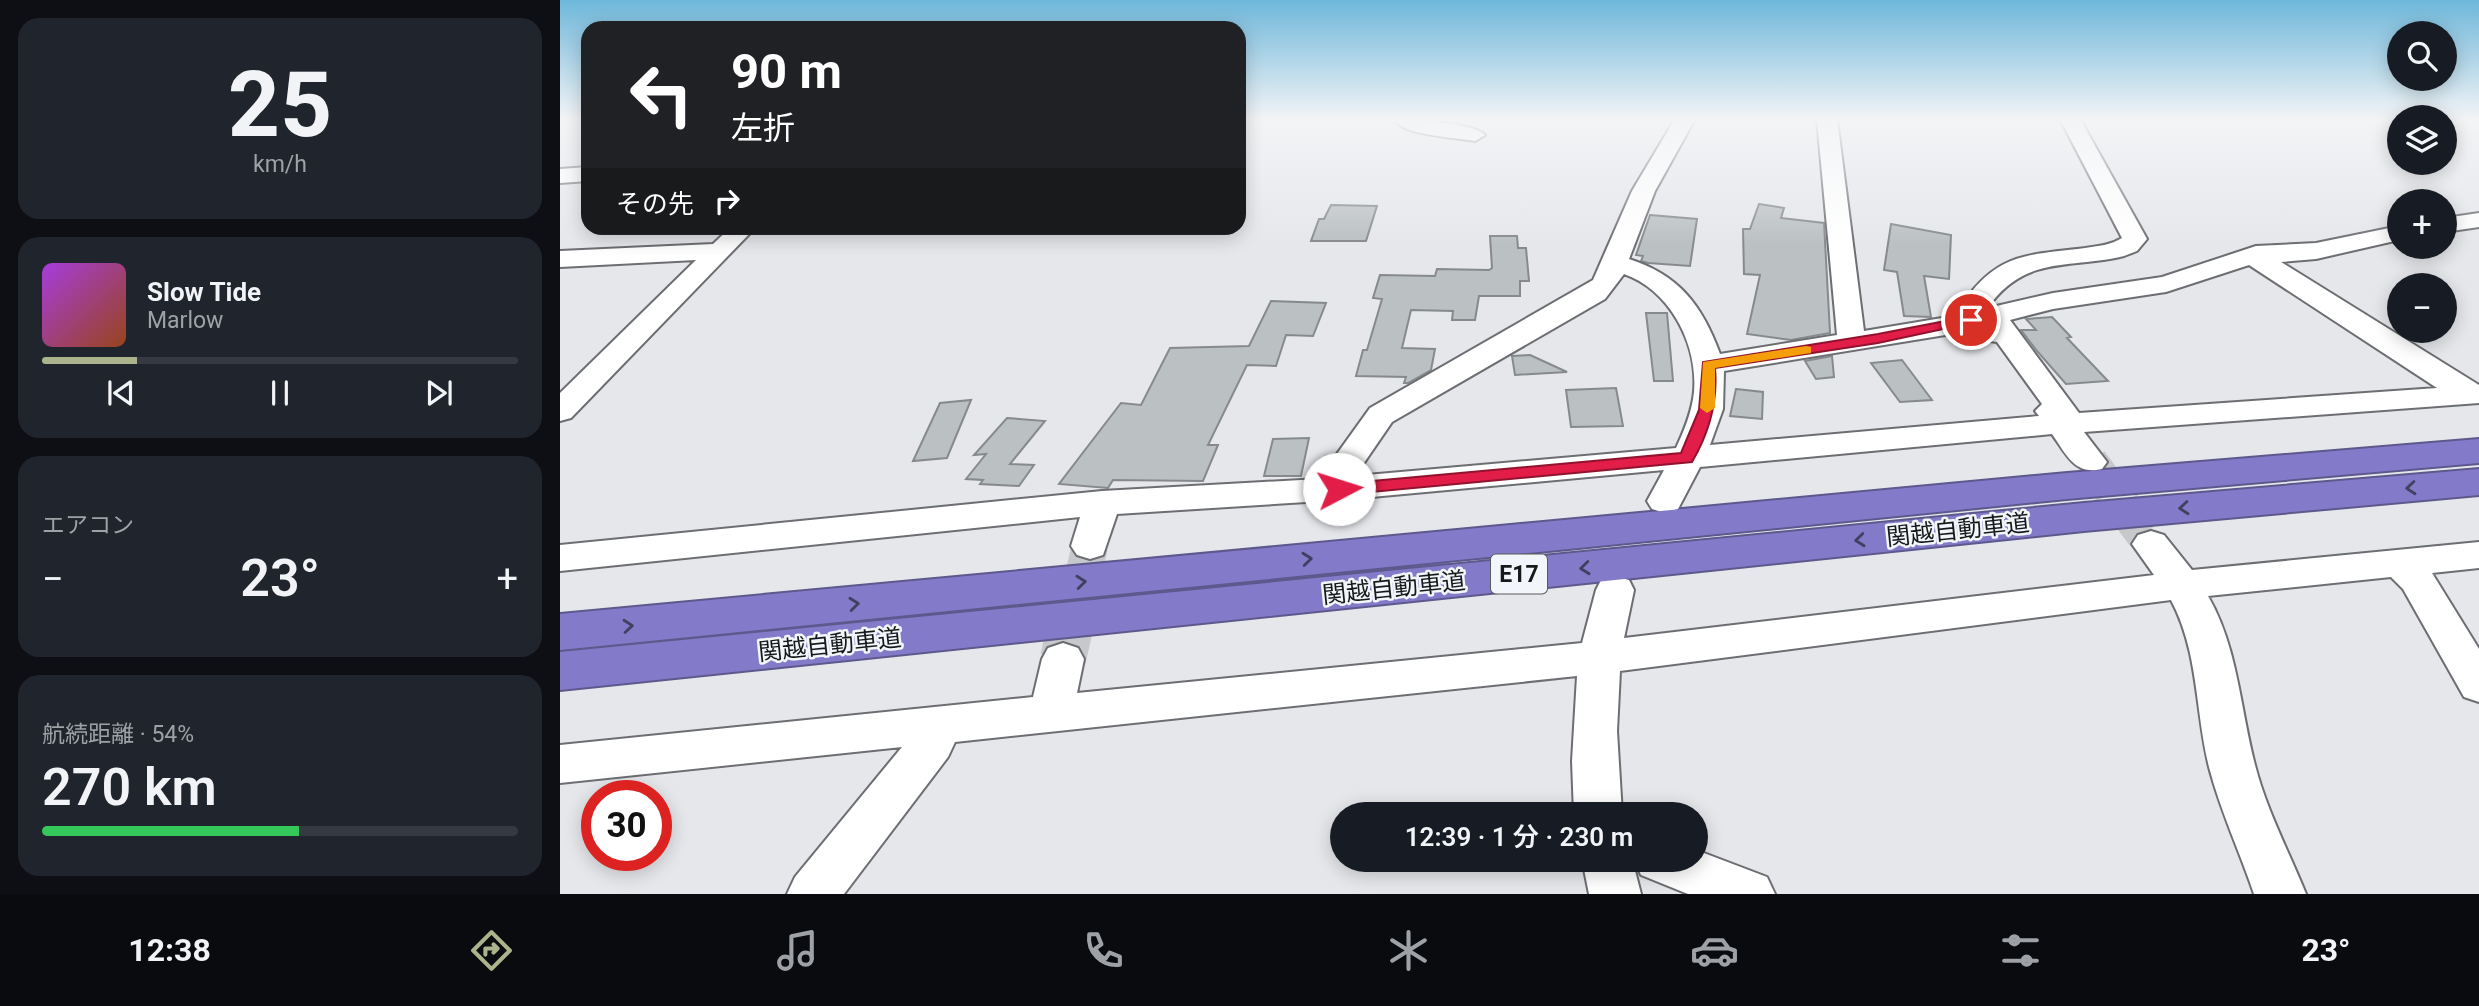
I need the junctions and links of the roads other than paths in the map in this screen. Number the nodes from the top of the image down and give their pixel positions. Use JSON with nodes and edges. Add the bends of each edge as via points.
{"nodes":[{"id":1,"x":1661,"y":161,"type":"edge"},
{"id":2,"x":1831,"y":161,"type":"edge"},
{"id":3,"x":2093,"y":161,"type":"edge"},
{"id":4,"x":581,"y":174,"type":"edge"},
{"id":5,"x":560,"y":176,"type":"edge"},
{"id":6,"x":2479,"y":220,"type":"edge"},
{"id":7,"x":2457,"y":224,"type":"edge"},
{"id":8,"x":736,"y":235,"type":"edge"},
{"id":9,"x":2387,"y":236,"type":"edge"},
{"id":10,"x":719,"y":251,"type":"junction"},
{"id":11,"x":2258,"y":258,"type":"dead end"},
{"id":12,"x":560,"y":260,"type":"edge"},
{"id":13,"x":1618,"y":264,"type":"junction"},
{"id":14,"x":1983,"y":320,"type":"junction"},
{"id":15,"x":1857,"y":341,"type":"junction"},
{"id":16,"x":1708,"y":365,"type":"junction"},
{"id":17,"x":2474,"y":394,"type":"edge"},
{"id":18,"x":560,"y":411,"type":"edge"},
{"id":19,"x":2062,"y":418,"type":"junction"},
{"id":20,"x":2479,"y":451,"type":"edge"},
{"id":21,"x":1687,"y":458,"type":"junction"},
{"id":22,"x":2090,"y":462,"type":"tunnel mouth"},
{"id":23,"x":2479,"y":482,"type":"edge"},
{"id":24,"x":1339,"y":489,"type":"junction"},
{"id":25,"x":1665,"y":501,"type":"dead end"},
{"id":26,"x":1102,"y":503,"type":"junction"},
{"id":27,"x":2151,"y":544,"type":"tunnel mouth"},
{"id":28,"x":1090,"y":546,"type":"tunnel mouth"},
{"id":29,"x":2479,"y":555,"type":"edge"},
{"id":30,"x":560,"y":558,"type":"edge"},
{"id":31,"x":2399,"y":563,"type":"junction"},
{"id":32,"x":2182,"y":585,"type":"junction"},
{"id":33,"x":1615,"y":590,"type":"dead end"},
{"id":34,"x":560,"y":632,"type":"edge"},
{"id":35,"x":1601,"y":657,"type":"junction"},
{"id":36,"x":1063,"y":659,"type":"tunnel mouth"},
{"id":37,"x":560,"y":671,"type":"edge"},
{"id":38,"x":2479,"y":685,"type":"edge"},
{"id":39,"x":1051,"y":712,"type":"junction"},
{"id":40,"x":939,"y":724,"type":"junction"},
{"id":41,"x":560,"y":764,"type":"edge"},
{"id":42,"x":1597,"y":802,"type":"edge"},
{"id":43,"x":1610,"y":872,"type":"edge"},
{"id":44,"x":1692,"y":872,"type":"edge"},
{"id":45,"x":813,"y":894,"type":"edge"},
{"id":46,"x":1615,"y":894,"type":"edge"},
{"id":47,"x":1749,"y":894,"type":"edge"},
{"id":48,"x":2280,"y":894,"type":"edge"}],
"edges":[{"from":1,"to":13,"type":"street","via":[[1624,235]]},
{"from":2,"to":15,"type":"street","via":[[1850,333]]},
{"from":3,"to":14,"type":"street","via":[[2135,241],[2112,251],[2015,266],[1978,302]]},
{"from":4,"to":5,"type":"street"},
{"from":6,"to":7,"type":"street"},
{"from":8,"to":10,"type":"street"},
{"from":9,"to":19,"type":"street","via":[[2316,251],[2256,254],[2166,284],[2053,300],[1992,316]]},
{"from":10,"to":12,"type":"street"},
{"from":10,"to":18,"type":"street"},
{"from":11,"to":17,"type":"street"},
{"from":13,"to":16,"type":"street","via":[[1646,274],[1664,287],[1697,331]]},
{"from":13,"to":24,"type":"street","via":[[1595,293],[1381,415],[1339,474]]},
{"from":14,"to":15,"type":"street"},
{"from":14,"to":19,"type":"street"},
{"from":15,"to":16,"type":"street"},
{"from":16,"to":21,"type":"street","via":[[1707,410]]},
{"from":17,"to":19,"type":"street"},
{"from":19,"to":21,"type":"street"},
{"from":19,"to":22,"type":"street"},
{"from":34,"to":20,"type":"highway","name":"関越自動車道","number":"E17","one_way":true},
{"from":21,"to":24,"type":"street"},
{"from":21,"to":25,"type":"street"},
{"from":23,"to":37,"type":"highway","name":"関越自動車道","number":"E17","one_way":true,"via":[[2084,517]]},
{"from":24,"to":26,"type":"street"},
{"from":26,"to":28,"type":"street"},
{"from":26,"to":30,"type":"street"},
{"from":27,"to":32,"type":"street"},
{"from":29,"to":31,"type":"street"},
{"from":31,"to":32,"type":"street"},
{"from":31,"to":38,"type":"street","via":[[2417,580]]},
{"from":32,"to":35,"type":"street"},
{"from":32,"to":48,"type":"street","via":[[2208,639],[2232,767]]},
{"from":33,"to":35,"type":"street"},
{"from":35,"to":39,"type":"street"},
{"from":35,"to":42,"type":"street"},
{"from":36,"to":39,"type":"street"},
{"from":39,"to":40,"type":"street"},
{"from":40,"to":41,"type":"street"},
{"from":40,"to":45,"type":"street","via":[[932,744]]},
{"from":43,"to":46,"type":"street"},
{"from":44,"to":47,"type":"street"}]}
